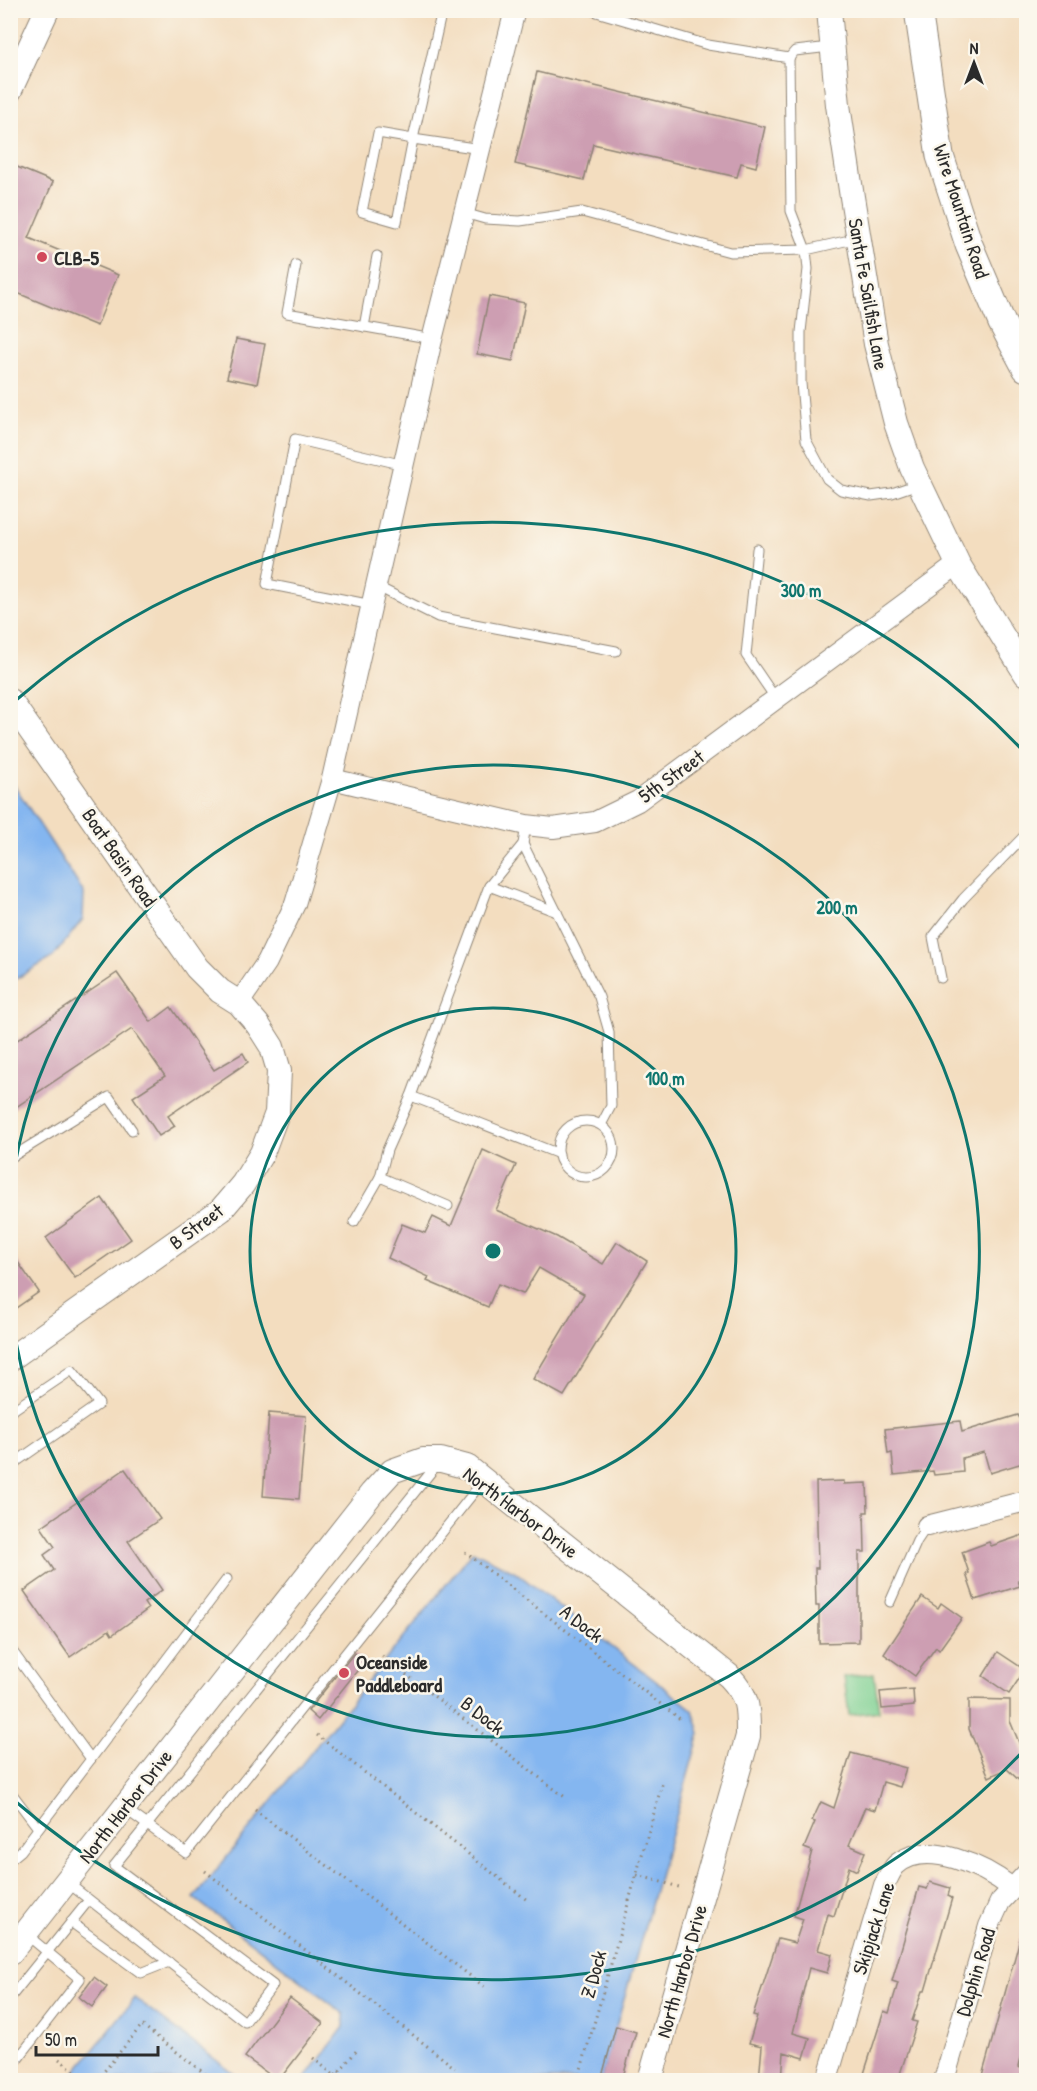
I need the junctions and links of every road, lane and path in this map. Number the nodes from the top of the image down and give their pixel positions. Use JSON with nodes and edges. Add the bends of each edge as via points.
{"nodes":[{"id":1,"x":47,"y":10,"type":"edge"},
{"id":2,"x":442,"y":10,"type":"edge"},
{"id":3,"x":515,"y":10,"type":"edge"},
{"id":4,"x":590,"y":10,"type":"edge"},
{"id":5,"x":829,"y":10,"type":"edge"},
{"id":6,"x":918,"y":10,"type":"edge"},
{"id":7,"x":832,"y":47,"type":"junction"},
{"id":8,"x":789,"y":58,"type":"junction"},
{"id":9,"x":12,"y":81,"type":"edge"},
{"id":10,"x":413,"y":139,"type":"junction"},
{"id":11,"x":481,"y":149,"type":"junction"},
{"id":12,"x":464,"y":213,"type":"junction"},
{"id":13,"x":859,"y":238,"type":"junction"},
{"id":14,"x":806,"y":250,"type":"junction"},
{"id":15,"x":377,"y":256,"type":"dead end"},
{"id":16,"x":296,"y":265,"type":"dead end"},
{"id":17,"x":364,"y":327,"type":"junction"},
{"id":18,"x":432,"y":339,"type":"junction"},
{"id":19,"x":1026,"y":368,"type":"edge"},
{"id":20,"x":404,"y":465,"type":"junction"},
{"id":21,"x":920,"y":484,"type":"junction"},
{"id":22,"x":757,"y":549,"type":"dead end"},
{"id":23,"x":958,"y":564,"type":"junction"},
{"id":24,"x":374,"y":596,"type":"junction"},
{"id":25,"x":616,"y":651,"type":"dead end"},
{"id":26,"x":1026,"y":674,"type":"edge"},
{"id":27,"x":776,"y":699,"type":"junction"},
{"id":28,"x":10,"y":701,"type":"edge"},
{"id":29,"x":332,"y":779,"type":"junction"},
{"id":30,"x":524,"y":834,"type":"junction"},
{"id":31,"x":1026,"y":834,"type":"edge"},
{"id":32,"x":489,"y":886,"type":"junction"},
{"id":33,"x":557,"y":912,"type":"junction"},
{"id":34,"x":941,"y":978,"type":"dead end"},
{"id":35,"x":239,"y":1003,"type":"junction"},
{"id":36,"x":411,"y":1096,"type":"junction"},
{"id":37,"x":601,"y":1125,"type":"junction"},
{"id":38,"x":132,"y":1130,"type":"dead end"},
{"id":39,"x":559,"y":1154,"type":"junction"},
{"id":40,"x":10,"y":1158,"type":"edge"},
{"id":41,"x":380,"y":1177,"type":"junction"},
{"id":42,"x":448,"y":1206,"type":"dead end"},
{"id":43,"x":354,"y":1222,"type":"dead end"},
{"id":44,"x":10,"y":1359,"type":"edge"},
{"id":45,"x":10,"y":1412,"type":"edge"},
{"id":46,"x":441,"y":1460,"type":"junction"},
{"id":47,"x":10,"y":1466,"type":"edge"},
{"id":48,"x":483,"y":1480,"type":"junction"},
{"id":49,"x":1026,"y":1501,"type":"edge"},
{"id":50,"x":927,"y":1526,"type":"joint"},
{"id":51,"x":465,"y":1552,"type":"dead end"},
{"id":52,"x":227,"y":1579,"type":"dead end"},
{"id":53,"x":890,"y":1602,"type":"dead end"},
{"id":54,"x":10,"y":1648,"type":"edge"},
{"id":55,"x":382,"y":1656,"type":"dead end"},
{"id":56,"x":680,"y":1719,"type":"dead end"},
{"id":57,"x":317,"y":1735,"type":"dead end"},
{"id":58,"x":91,"y":1759,"type":"junction"},
{"id":59,"x":663,"y":1781,"type":"dead end"},
{"id":60,"x":10,"y":1791,"type":"edge"},
{"id":61,"x":566,"y":1798,"type":"dead end"},
{"id":62,"x":124,"y":1808,"type":"junction"},
{"id":63,"x":255,"y":1810,"type":"dead end"},
{"id":64,"x":148,"y":1825,"type":"junction"},
{"id":65,"x":38,"y":1828,"type":"junction"},
{"id":66,"x":10,"y":1860,"type":"edge"},
{"id":67,"x":205,"y":1871,"type":"dead end"},
{"id":68,"x":1026,"y":1874,"type":"edge"},
{"id":69,"x":637,"y":1875,"type":"junction"},
{"id":70,"x":66,"y":1881,"type":"junction"},
{"id":71,"x":679,"y":1887,"type":"dead end"},
{"id":72,"x":1012,"y":1888,"type":"junction"},
{"id":73,"x":89,"y":1900,"type":"junction"},
{"id":74,"x":527,"y":1900,"type":"dead end"},
{"id":75,"x":71,"y":1922,"type":"junction"},
{"id":76,"x":18,"y":1943,"type":"edge"},
{"id":77,"x":47,"y":1952,"type":"junction"},
{"id":78,"x":169,"y":1962,"type":"junction"},
{"id":79,"x":486,"y":1988,"type":"dead end"},
{"id":80,"x":10,"y":1998,"type":"edge"},
{"id":81,"x":357,"y":2050,"type":"dead end"},
{"id":82,"x":314,"y":2058,"type":"dead end"},
{"id":83,"x":58,"y":2059,"type":"dead end"},
{"id":84,"x":455,"y":2068,"type":"dead end"},
{"id":85,"x":10,"y":2069,"type":"edge"},
{"id":86,"x":339,"y":2071,"type":"junction"},
{"id":87,"x":334,"y":2075,"type":"dead end"},
{"id":88,"x":86,"y":2080,"type":"edge"},
{"id":89,"x":97,"y":2080,"type":"edge"},
{"id":90,"x":213,"y":2080,"type":"edge"},
{"id":91,"x":332,"y":2080,"type":"edge"},
{"id":92,"x":351,"y":2080,"type":"edge"},
{"id":93,"x":578,"y":2080,"type":"edge"},
{"id":94,"x":650,"y":2080,"type":"edge"},
{"id":95,"x":827,"y":2080,"type":"edge"},
{"id":96,"x":944,"y":2080,"type":"edge"}],
"edges":[{"from":1,"to":9,"type":"street"},
{"from":2,"to":10,"type":"lane"},
{"from":3,"to":11,"type":"street"},
{"from":4,"to":8,"type":"lane","via":[[708,45]]},
{"from":5,"to":7,"type":"street","name":"Santa Fe Sailfish Lane"},
{"from":6,"to":19,"type":"main road","name":"Wire Mountain Road","via":[[940,156],[969,244],[1002,323]]},
{"from":7,"to":8,"type":"lane","via":[[795,51]]},
{"from":7,"to":13,"type":"street","name":"Santa Fe Sailfish Lane"},
{"from":8,"to":14,"type":"lane","via":[[791,211]]},
{"from":10,"to":10,"type":"lane","via":[[397,222],[362,212],[378,133]]},
{"from":10,"to":11,"type":"lane"},
{"from":11,"to":12,"type":"street"},
{"from":12,"to":14,"type":"lane","via":[[485,219],[520,220],[582,212],[730,252]]},
{"from":12,"to":18,"type":"street"},
{"from":13,"to":14,"type":"lane"},
{"from":13,"to":21,"type":"street","name":"Santa Fe Sailfish Lane","via":[[886,386]]},
{"from":14,"to":21,"type":"lane","via":[[801,383],[806,440],[827,479],[841,490],[871,496]]},
{"from":15,"to":17,"type":"lane"},
{"from":16,"to":17,"type":"lane","via":[[287,313]]},
{"from":17,"to":18,"type":"lane"},
{"from":18,"to":20,"type":"street"},
{"from":20,"to":24,"type":"street"},
{"from":20,"to":24,"type":"lane","via":[[295,439],[267,584]]},
{"from":21,"to":23,"type":"street","name":"Santa Fe Sailfish Lane"},
{"from":22,"to":27,"type":"lane","via":[[746,655]]},
{"from":23,"to":26,"type":"street","name":"Santa Fe Sailfish Lane"},
{"from":23,"to":27,"type":"street","name":"5th Street"},
{"from":24,"to":25,"type":"lane","via":[[438,617]]},
{"from":24,"to":29,"type":"street"},
{"from":27,"to":30,"type":"street","name":"5th Street","via":[[638,801],[595,822]]},
{"from":28,"to":35,"type":"street","name":"Boat Basin Road","via":[[197,968]]},
{"from":29,"to":30,"type":"street","name":"5th Street"},
{"from":29,"to":35,"type":"street","via":[[295,904],[267,962]]},
{"from":30,"to":32,"type":"lane"},
{"from":30,"to":33,"type":"lane"},
{"from":31,"to":34,"type":"lane","via":[[963,899],[933,937]]},
{"from":32,"to":33,"type":"lane"},
{"from":32,"to":36,"type":"lane"},
{"from":33,"to":37,"type":"lane","via":[[599,997],[609,1032],[611,1106]]},
{"from":35,"to":44,"type":"street","name":"B Street","via":[[272,1047],[279,1071],[277,1113],[262,1153],[243,1184],[221,1210]]},
{"from":36,"to":39,"type":"lane"},
{"from":36,"to":41,"type":"lane","via":[[387,1150]]},
{"from":37,"to":39,"type":"lane","via":[[587,1121],[572,1125],[561,1137]]},
{"from":37,"to":39,"type":"lane","via":[[611,1135],[615,1148],[606,1169],[590,1177],[574,1174]]},
{"from":38,"to":40,"type":"lane","via":[[109,1097]]},
{"from":41,"to":42,"type":"lane"},
{"from":41,"to":43,"type":"lane"},
{"from":45,"to":47,"type":"lane","via":[[72,1370],[99,1404]]},
{"from":46,"to":48,"type":"street","name":"North Harbor Drive","via":[[467,1467]]},
{"from":46,"to":62,"type":"street","name":"North Harbor Drive","via":[[423,1460],[392,1471]]},
{"from":46,"to":64,"type":"lane"},
{"from":48,"to":64,"type":"lane","via":[[186,1853]]},
{"from":48,"to":94,"type":"street","name":"North Harbor Drive","via":[[729,1676],[741,1689],[748,1706],[748,1736]]},
{"from":49,"to":50,"type":"street"},
{"from":50,"to":53,"type":"lane"},
{"from":51,"to":56,"type":"path","name":"A Dock"},
{"from":52,"to":58,"type":"lane"},
{"from":54,"to":58,"type":"lane"},
{"from":55,"to":61,"type":"path","name":"B Dock"},
{"from":57,"to":74,"type":"path"},
{"from":58,"to":65,"type":"lane"},
{"from":59,"to":69,"type":"path","name":"Z Dock"},
{"from":60,"to":65,"type":"lane"},
{"from":62,"to":64,"type":"lane"},
{"from":62,"to":70,"type":"street","name":"North Harbor Drive"},
{"from":63,"to":79,"type":"path"},
{"from":64,"to":78,"type":"lane","via":[[114,1866],[273,1985],[245,2022]]},
{"from":65,"to":66,"type":"lane"},
{"from":67,"to":84,"type":"path"},
{"from":68,"to":72,"type":"street","name":"Dolphin Road"},
{"from":69,"to":71,"type":"path"},
{"from":69,"to":93,"type":"path","name":"Z Dock"},
{"from":70,"to":73,"type":"lane"},
{"from":70,"to":76,"type":"street","name":"North Harbor Drive"},
{"from":72,"to":95,"type":"street","name":"Skipjack Lane","via":[[996,1876],[940,1854],[915,1854],[895,1866],[884,1885]]},
{"from":72,"to":96,"type":"street","name":"Dolphin Road","via":[[1000,1902],[989,1926]]},
{"from":73,"to":75,"type":"lane"},
{"from":73,"to":78,"type":"lane"},
{"from":75,"to":77,"type":"lane"},
{"from":75,"to":78,"type":"lane","via":[[141,1973]]},
{"from":76,"to":77,"type":"lane"},
{"from":77,"to":80,"type":"lane"},
{"from":77,"to":85,"type":"lane","via":[[81,1979]]},
{"from":81,"to":86,"type":"path"},
{"from":82,"to":87,"type":"path"},
{"from":83,"to":88,"type":"path"},
{"from":86,"to":91,"type":"path"},
{"from":86,"to":92,"type":"path"},
{"from":89,"to":90,"type":"path","via":[[142,2025]]}]}
